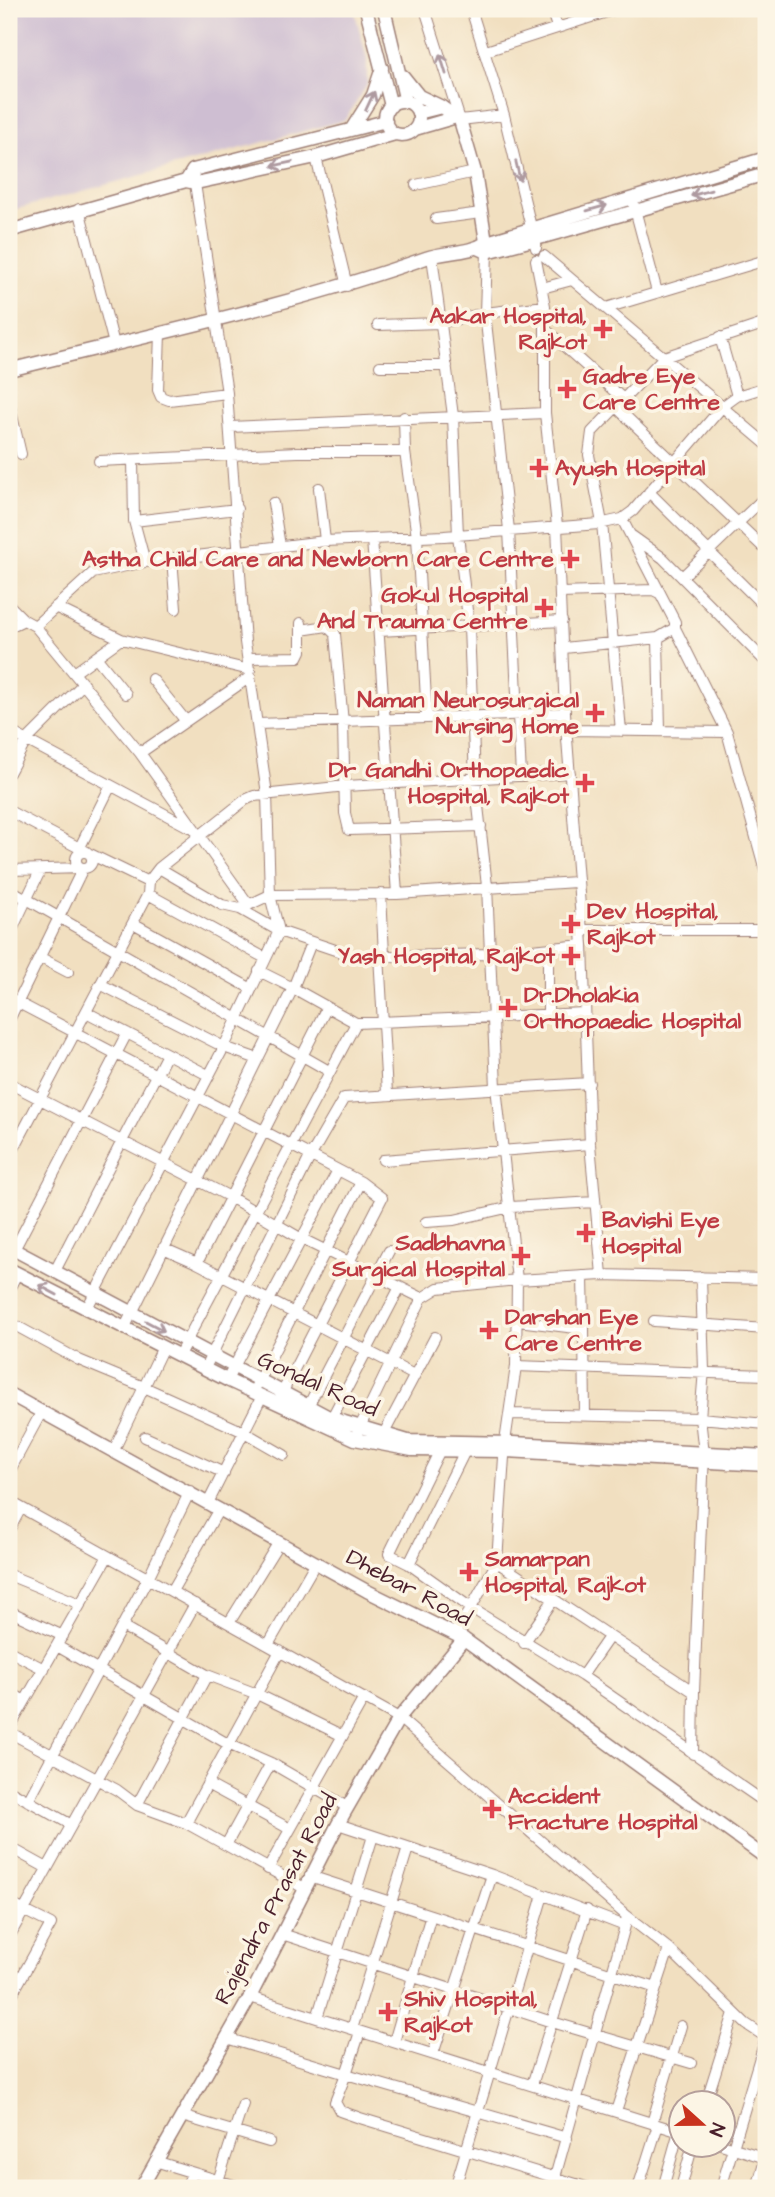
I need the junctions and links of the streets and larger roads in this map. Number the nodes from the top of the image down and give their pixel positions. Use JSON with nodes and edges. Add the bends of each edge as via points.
{"nodes":[{"id":1,"x":366,"y":9,"type":"edge"},
{"id":2,"x":384,"y":9,"type":"edge"},
{"id":3,"x":425,"y":9,"type":"edge"},
{"id":4,"x":471,"y":9,"type":"edge"},
{"id":5,"x":551,"y":9,"type":"edge"},
{"id":6,"x":616,"y":9,"type":"edge"},
{"id":7,"x":586,"y":13,"type":"edge"},
{"id":8,"x":557,"y":27,"type":"junction"},
{"id":9,"x":486,"y":51,"type":"junction"},
{"id":10,"x":382,"y":68,"type":"junction"},
{"id":11,"x":398,"y":70,"type":"junction"},
{"id":12,"x":406,"y":102,"type":"junction"},
{"id":13,"x":391,"y":106,"type":"junction"},
{"id":14,"x":442,"y":107,"type":"junction"},
{"id":15,"x":418,"y":113,"type":"junction"},
{"id":16,"x":504,"y":115,"type":"junction"},
{"id":17,"x":457,"y":119,"type":"junction"},
{"id":18,"x":386,"y":121,"type":"junction"},
{"id":19,"x":415,"y":129,"type":"junction"},
{"id":20,"x":351,"y":130,"type":"junction"},
{"id":21,"x":395,"y":134,"type":"junction"},
{"id":22,"x":316,"y":158,"type":"junction"},
{"id":23,"x":766,"y":158,"type":"edge"},
{"id":24,"x":475,"y":172,"type":"junction"},
{"id":25,"x":766,"y":174,"type":"edge"},
{"id":26,"x":191,"y":178,"type":"junction"},
{"id":27,"x":416,"y":185,"type":"dead end"},
{"id":28,"x":632,"y":198,"type":"junction"},
{"id":29,"x":79,"y":209,"type":"junction"},
{"id":30,"x":635,"y":211,"type":"junction"},
{"id":31,"x":481,"y":213,"type":"junction"},
{"id":32,"x":436,"y":219,"type":"dead end"},
{"id":33,"x":9,"y":231,"type":"edge"},
{"id":34,"x":536,"y":246,"type":"junction"},
{"id":35,"x":484,"y":247,"type":"junction"},
{"id":36,"x":432,"y":256,"type":"junction"},
{"id":37,"x":766,"y":260,"type":"edge"},
{"id":38,"x":572,"y":280,"type":"junction"},
{"id":39,"x":347,"y":286,"type":"junction"},
{"id":40,"x":542,"y":288,"type":"junction"},
{"id":41,"x":657,"y":292,"type":"junction"},
{"id":42,"x":545,"y":306,"type":"junction"},
{"id":43,"x":606,"y":308,"type":"junction"},
{"id":44,"x":485,"y":313,"type":"junction"},
{"id":45,"x":214,"y":321,"type":"junction"},
{"id":46,"x":440,"y":323,"type":"junction"},
{"id":47,"x":766,"y":323,"type":"edge"},
{"id":48,"x":378,"y":325,"type":"dead end"},
{"id":49,"x":546,"y":330,"type":"junction"},
{"id":50,"x":160,"y":333,"type":"junction"},
{"id":51,"x":720,"y":337,"type":"junction"},
{"id":52,"x":114,"y":344,"type":"junction"},
{"id":53,"x":664,"y":357,"type":"junction"},
{"id":54,"x":380,"y":366,"type":"dead end"},
{"id":55,"x":447,"y":366,"type":"junction"},
{"id":56,"x":9,"y":370,"type":"edge"},
{"id":57,"x":766,"y":387,"type":"edge"},
{"id":58,"x":227,"y":393,"type":"junction"},
{"id":59,"x":737,"y":396,"type":"junction"},
{"id":60,"x":619,"y":402,"type":"junction"},
{"id":61,"x":9,"y":404,"type":"edge"},
{"id":62,"x":722,"y":407,"type":"junction"},
{"id":63,"x":545,"y":413,"type":"junction"},
{"id":64,"x":495,"y":415,"type":"junction"},
{"id":65,"x":453,"y":416,"type":"junction"},
{"id":66,"x":404,"y":417,"type":"junction"},
{"id":67,"x":230,"y":426,"type":"junction"},
{"id":68,"x":766,"y":444,"type":"edge"},
{"id":69,"x":405,"y":452,"type":"junction"},
{"id":70,"x":21,"y":454,"type":"dead end"},
{"id":71,"x":233,"y":454,"type":"junction"},
{"id":72,"x":133,"y":460,"type":"junction"},
{"id":73,"x":99,"y":461,"type":"dead end"},
{"id":74,"x":675,"y":464,"type":"junction"},
{"id":75,"x":319,"y":488,"type":"dead end"},
{"id":76,"x":649,"y":492,"type":"junction"},
{"id":77,"x":765,"y":498,"type":"edge"},
{"id":78,"x":273,"y":503,"type":"dead end"},
{"id":79,"x":237,"y":509,"type":"junction"},
{"id":80,"x":622,"y":519,"type":"junction"},
{"id":81,"x":134,"y":521,"type":"junction"},
{"id":82,"x":602,"y":523,"type":"junction"},
{"id":83,"x":739,"y":523,"type":"junction"},
{"id":84,"x":557,"y":526,"type":"junction"},
{"id":85,"x":509,"y":530,"type":"junction"},
{"id":86,"x":458,"y":534,"type":"junction"},
{"id":87,"x":631,"y":536,"type":"junction"},
{"id":88,"x":417,"y":537,"type":"junction"},
{"id":89,"x":372,"y":539,"type":"junction"},
{"id":90,"x":325,"y":541,"type":"junction"},
{"id":91,"x":280,"y":546,"type":"junction"},
{"id":92,"x":240,"y":549,"type":"junction"},
{"id":93,"x":766,"y":550,"type":"edge"},
{"id":94,"x":710,"y":551,"type":"junction"},
{"id":95,"x":172,"y":558,"type":"junction"},
{"id":96,"x":145,"y":562,"type":"junction"},
{"id":97,"x":682,"y":577,"type":"junction"},
{"id":98,"x":609,"y":592,"type":"junction"},
{"id":99,"x":561,"y":593,"type":"junction"},
{"id":100,"x":659,"y":593,"type":"junction"},
{"id":101,"x":9,"y":605,"type":"edge"},
{"id":102,"x":55,"y":607,"type":"junction"},
{"id":103,"x":766,"y":608,"type":"edge"},
{"id":104,"x":176,"y":609,"type":"dead end"},
{"id":105,"x":24,"y":620,"type":"junction"},
{"id":106,"x":562,"y":621,"type":"junction"},
{"id":107,"x":513,"y":624,"type":"junction"},
{"id":108,"x":36,"y":626,"type":"junction"},
{"id":109,"x":9,"y":627,"type":"edge"},
{"id":110,"x":469,"y":627,"type":"junction"},
{"id":111,"x":675,"y":628,"type":"junction"},
{"id":112,"x":422,"y":629,"type":"junction"},
{"id":113,"x":379,"y":631,"type":"junction"},
{"id":114,"x":658,"y":638,"type":"junction"},
{"id":115,"x":121,"y":639,"type":"junction"},
{"id":116,"x":614,"y":642,"type":"junction"},
{"id":117,"x":564,"y":648,"type":"junction"},
{"id":118,"x":96,"y":657,"type":"junction"},
{"id":119,"x":250,"y":658,"type":"junction"},
{"id":120,"x":766,"y":662,"type":"edge"},
{"id":121,"x":74,"y":673,"type":"junction"},
{"id":122,"x":250,"y":673,"type":"junction"},
{"id":123,"x":152,"y":679,"type":"dead end"},
{"id":124,"x":83,"y":684,"type":"junction"},
{"id":125,"x":126,"y":694,"type":"dead end"},
{"id":126,"x":565,"y":713,"type":"junction"},
{"id":127,"x":517,"y":716,"type":"junction"},
{"id":128,"x":473,"y":717,"type":"junction"},
{"id":129,"x":427,"y":718,"type":"junction"},
{"id":130,"x":186,"y":720,"type":"junction"},
{"id":131,"x":384,"y":720,"type":"junction"},
{"id":132,"x":343,"y":723,"type":"junction"},
{"id":133,"x":258,"y":724,"type":"junction"},
{"id":134,"x":567,"y":730,"type":"junction"},
{"id":135,"x":621,"y":731,"type":"junction"},
{"id":136,"x":660,"y":731,"type":"junction"},
{"id":137,"x":9,"y":732,"type":"edge"},
{"id":138,"x":727,"y":732,"type":"junction"},
{"id":139,"x":26,"y":741,"type":"junction"},
{"id":140,"x":141,"y":753,"type":"junction"},
{"id":141,"x":9,"y":773,"type":"edge"},
{"id":142,"x":570,"y":773,"type":"junction"},
{"id":143,"x":521,"y":776,"type":"junction"},
{"id":144,"x":475,"y":779,"type":"junction"},
{"id":145,"x":387,"y":785,"type":"junction"},
{"id":146,"x":346,"y":786,"type":"junction"},
{"id":147,"x":110,"y":787,"type":"junction"},
{"id":148,"x":261,"y":795,"type":"junction"},
{"id":149,"x":9,"y":811,"type":"edge"},
{"id":150,"x":481,"y":826,"type":"junction"},
{"id":151,"x":391,"y":830,"type":"junction"},
{"id":152,"x":195,"y":832,"type":"junction"},
{"id":153,"x":85,"y":851,"type":"junction"},
{"id":154,"x":86,"y":868,"type":"junction"},
{"id":155,"x":159,"y":868,"type":"junction"},
{"id":156,"x":9,"y":870,"type":"edge"},
{"id":157,"x":122,"y":870,"type":"junction"},
{"id":158,"x":40,"y":871,"type":"junction"},
{"id":159,"x":766,"y":874,"type":"edge"},
{"id":160,"x":148,"y":882,"type":"junction"},
{"id":161,"x":576,"y":882,"type":"junction"},
{"id":162,"x":487,"y":886,"type":"junction"},
{"id":163,"x":9,"y":890,"type":"edge"},
{"id":164,"x":148,"y":894,"type":"junction"},
{"id":165,"x":380,"y":894,"type":"junction"},
{"id":166,"x":397,"y":894,"type":"junction"},
{"id":167,"x":270,"y":895,"type":"junction"},
{"id":168,"x":26,"y":900,"type":"junction"},
{"id":169,"x":244,"y":907,"type":"junction"},
{"id":170,"x":59,"y":920,"type":"junction"},
{"id":171,"x":132,"y":923,"type":"junction"},
{"id":172,"x":582,"y":930,"type":"junction"},
{"id":173,"x":766,"y":930,"type":"edge"},
{"id":174,"x":279,"y":931,"type":"junction"},
{"id":175,"x":9,"y":936,"type":"edge"},
{"id":176,"x":311,"y":943,"type":"junction"},
{"id":177,"x":583,"y":945,"type":"junction"},
{"id":178,"x":548,"y":950,"type":"junction"},
{"id":179,"x":118,"y":953,"type":"junction"},
{"id":180,"x":490,"y":954,"type":"junction"},
{"id":181,"x":381,"y":955,"type":"junction"},
{"id":182,"x":41,"y":958,"type":"junction"},
{"id":183,"x":265,"y":958,"type":"junction"},
{"id":184,"x":258,"y":971,"type":"junction"},
{"id":185,"x":68,"y":972,"type":"dead end"},
{"id":186,"x":102,"y":985,"type":"junction"},
{"id":187,"x":250,"y":988,"type":"junction"},
{"id":188,"x":293,"y":988,"type":"junction"},
{"id":189,"x":13,"y":1000,"type":"edge"},
{"id":190,"x":327,"y":1007,"type":"junction"},
{"id":191,"x":86,"y":1012,"type":"junction"},
{"id":192,"x":585,"y":1013,"type":"junction"},
{"id":193,"x":548,"y":1015,"type":"junction"},
{"id":194,"x":235,"y":1018,"type":"junction"},
{"id":195,"x":492,"y":1018,"type":"junction"},
{"id":196,"x":9,"y":1020,"type":"edge"},
{"id":197,"x":356,"y":1023,"type":"junction"},
{"id":198,"x":384,"y":1023,"type":"junction"},
{"id":199,"x":73,"y":1033,"type":"junction"},
{"id":200,"x":127,"y":1033,"type":"junction"},
{"id":201,"x":268,"y":1038,"type":"junction"},
{"id":202,"x":224,"y":1046,"type":"junction"},
{"id":203,"x":167,"y":1054,"type":"junction"},
{"id":204,"x":115,"y":1055,"type":"junction"},
{"id":205,"x":301,"y":1057,"type":"junction"},
{"id":206,"x":258,"y":1059,"type":"junction"},
{"id":207,"x":329,"y":1070,"type":"junction"},
{"id":208,"x":157,"y":1074,"type":"junction"},
{"id":209,"x":208,"y":1075,"type":"junction"},
{"id":210,"x":9,"y":1083,"type":"edge"},
{"id":211,"x":589,"y":1083,"type":"junction"},
{"id":212,"x":496,"y":1087,"type":"junction"},
{"id":213,"x":387,"y":1093,"type":"junction"},
{"id":214,"x":197,"y":1096,"type":"junction"},
{"id":215,"x":41,"y":1100,"type":"junction"},
{"id":216,"x":232,"y":1114,"type":"junction"},
{"id":217,"x":82,"y":1122,"type":"junction"},
{"id":218,"x":263,"y":1131,"type":"junction"},
{"id":219,"x":123,"y":1142,"type":"junction"},
{"id":220,"x":289,"y":1144,"type":"junction"},
{"id":221,"x":590,"y":1144,"type":"junction"},
{"id":222,"x":503,"y":1152,"type":"junction"},
{"id":223,"x":310,"y":1157,"type":"junction"},
{"id":224,"x":9,"y":1158,"type":"edge"},
{"id":225,"x":383,"y":1160,"type":"dead end"},
{"id":226,"x":163,"y":1162,"type":"junction"},
{"id":227,"x":338,"y":1170,"type":"junction"},
{"id":228,"x":196,"y":1180,"type":"junction"},
{"id":229,"x":361,"y":1182,"type":"junction"},
{"id":230,"x":230,"y":1197,"type":"junction"},
{"id":231,"x":595,"y":1202,"type":"junction"},
{"id":232,"x":511,"y":1207,"type":"junction"},
{"id":233,"x":254,"y":1212,"type":"junction"},
{"id":234,"x":426,"y":1222,"type":"dead end"},
{"id":235,"x":277,"y":1226,"type":"junction"},
{"id":236,"x":300,"y":1237,"type":"junction"},
{"id":237,"x":163,"y":1248,"type":"junction"},
{"id":238,"x":12,"y":1249,"type":"edge"},
{"id":239,"x":325,"y":1250,"type":"junction"},
{"id":240,"x":388,"y":1251,"type":"dead end"},
{"id":241,"x":350,"y":1262,"type":"junction"},
{"id":242,"x":197,"y":1263,"type":"junction"},
{"id":243,"x":55,"y":1271,"type":"junction"},
{"id":244,"x":13,"y":1272,"type":"edge"},
{"id":245,"x":376,"y":1273,"type":"junction"},
{"id":246,"x":222,"y":1275,"type":"junction"},
{"id":247,"x":602,"y":1275,"type":"junction"},
{"id":248,"x":583,"y":1276,"type":"junction"},
{"id":249,"x":701,"y":1277,"type":"junction"},
{"id":250,"x":766,"y":1279,"type":"edge"},
{"id":251,"x":517,"y":1280,"type":"junction"},
{"id":252,"x":400,"y":1287,"type":"junction"},
{"id":253,"x":9,"y":1289,"type":"edge"},
{"id":254,"x":245,"y":1289,"type":"junction"},
{"id":255,"x":94,"y":1293,"type":"junction"},
{"id":256,"x":422,"y":1298,"type":"junction"},
{"id":257,"x":268,"y":1301,"type":"junction"},
{"id":258,"x":86,"y":1310,"type":"junction"},
{"id":259,"x":130,"y":1313,"type":"junction"},
{"id":260,"x":293,"y":1314,"type":"junction"},
{"id":261,"x":518,"y":1321,"type":"junction"},
{"id":262,"x":654,"y":1321,"type":"dead end"},
{"id":263,"x":9,"y":1322,"type":"edge"},
{"id":264,"x":703,"y":1324,"type":"junction"},
{"id":265,"x":318,"y":1326,"type":"junction"},
{"id":266,"x":124,"y":1329,"type":"junction"},
{"id":267,"x":584,"y":1329,"type":"junction"},
{"id":268,"x":766,"y":1329,"type":"edge"},
{"id":269,"x":435,"y":1337,"type":"dead end"},
{"id":270,"x":343,"y":1339,"type":"junction"},
{"id":271,"x":185,"y":1342,"type":"junction"},
{"id":272,"x":163,"y":1347,"type":"junction"},
{"id":273,"x":365,"y":1350,"type":"junction"},
{"id":274,"x":179,"y":1355,"type":"junction"},
{"id":275,"x":211,"y":1356,"type":"junction"},
{"id":276,"x":389,"y":1363,"type":"junction"},
{"id":277,"x":516,"y":1366,"type":"junction"},
{"id":278,"x":205,"y":1368,"type":"junction"},
{"id":279,"x":584,"y":1370,"type":"junction"},
{"id":280,"x":704,"y":1370,"type":"junction"},
{"id":281,"x":230,"y":1374,"type":"junction"},
{"id":282,"x":414,"y":1375,"type":"junction"},
{"id":283,"x":766,"y":1375,"type":"edge"},
{"id":284,"x":144,"y":1387,"type":"junction"},
{"id":285,"x":258,"y":1390,"type":"junction"},
{"id":286,"x":9,"y":1394,"type":"edge"},
{"id":287,"x":279,"y":1398,"type":"junction"},
{"id":288,"x":41,"y":1411,"type":"junction"},
{"id":289,"x":306,"y":1411,"type":"junction"},
{"id":290,"x":509,"y":1414,"type":"junction"},
{"id":291,"x":584,"y":1415,"type":"junction"},
{"id":292,"x":700,"y":1418,"type":"junction"},
{"id":293,"x":329,"y":1424,"type":"junction"},
{"id":294,"x":766,"y":1424,"type":"edge"},
{"id":295,"x":244,"y":1432,"type":"junction"},
{"id":296,"x":357,"y":1434,"type":"junction"},
{"id":297,"x":145,"y":1437,"type":"dead end"},
{"id":298,"x":380,"y":1441,"type":"junction"},
{"id":299,"x":505,"y":1447,"type":"junction"},
{"id":300,"x":114,"y":1450,"type":"junction"},
{"id":301,"x":440,"y":1450,"type":"junction"},
{"id":302,"x":465,"y":1451,"type":"junction"},
{"id":303,"x":285,"y":1455,"type":"dead end"},
{"id":304,"x":766,"y":1456,"type":"edge"},
{"id":305,"x":703,"y":1458,"type":"junction"},
{"id":306,"x":766,"y":1465,"type":"edge"},
{"id":307,"x":9,"y":1472,"type":"edge"},
{"id":308,"x":223,"y":1473,"type":"junction"},
{"id":309,"x":190,"y":1491,"type":"junction"},
{"id":310,"x":9,"y":1501,"type":"edge"},
{"id":311,"x":214,"y":1506,"type":"junction"},
{"id":312,"x":21,"y":1508,"type":"junction"},
{"id":313,"x":9,"y":1530,"type":"edge"},
{"id":314,"x":279,"y":1542,"type":"junction"},
{"id":315,"x":108,"y":1556,"type":"junction"},
{"id":316,"x":316,"y":1562,"type":"junction"},
{"id":317,"x":497,"y":1562,"type":"junction"},
{"id":318,"x":409,"y":1564,"type":"junction"},
{"id":319,"x":9,"y":1575,"type":"edge"},
{"id":320,"x":148,"y":1578,"type":"junction"},
{"id":321,"x":172,"y":1591,"type":"junction"},
{"id":322,"x":554,"y":1599,"type":"junction"},
{"id":323,"x":80,"y":1604,"type":"junction"},
{"id":324,"x":195,"y":1604,"type":"junction"},
{"id":325,"x":471,"y":1608,"type":"junction"},
{"id":326,"x":9,"y":1611,"type":"edge"},
{"id":327,"x":229,"y":1623,"type":"junction"},
{"id":328,"x":122,"y":1626,"type":"junction"},
{"id":329,"x":63,"y":1636,"type":"junction"},
{"id":330,"x":459,"y":1636,"type":"junction"},
{"id":331,"x":610,"y":1637,"type":"junction"},
{"id":332,"x":524,"y":1643,"type":"junction"},
{"id":333,"x":268,"y":1645,"type":"junction"},
{"id":334,"x":57,"y":1646,"type":"junction"},
{"id":335,"x":9,"y":1651,"type":"edge"},
{"id":336,"x":280,"y":1651,"type":"junction"},
{"id":337,"x":167,"y":1653,"type":"junction"},
{"id":338,"x":44,"y":1669,"type":"junction"},
{"id":339,"x":99,"y":1671,"type":"junction"},
{"id":340,"x":206,"y":1675,"type":"junction"},
{"id":341,"x":582,"y":1676,"type":"junction"},
{"id":342,"x":9,"y":1692,"type":"edge"},
{"id":343,"x":694,"y":1692,"type":"junction"},
{"id":344,"x":142,"y":1694,"type":"junction"},
{"id":345,"x":257,"y":1694,"type":"junction"},
{"id":346,"x":364,"y":1698,"type":"junction"},
{"id":347,"x":25,"y":1701,"type":"junction"},
{"id":348,"x":184,"y":1717,"type":"junction"},
{"id":349,"x":399,"y":1718,"type":"junction"},
{"id":350,"x":9,"y":1731,"type":"edge"},
{"id":351,"x":341,"y":1735,"type":"junction"},
{"id":352,"x":229,"y":1744,"type":"junction"},
{"id":353,"x":693,"y":1754,"type":"junction"},
{"id":354,"x":52,"y":1756,"type":"junction"},
{"id":355,"x":271,"y":1763,"type":"junction"},
{"id":356,"x":95,"y":1779,"type":"junction"},
{"id":357,"x":207,"y":1784,"type":"junction"},
{"id":358,"x":313,"y":1787,"type":"junction"},
{"id":359,"x":9,"y":1790,"type":"edge"},
{"id":360,"x":28,"y":1801,"type":"junction"},
{"id":361,"x":766,"y":1803,"type":"edge"},
{"id":362,"x":137,"y":1805,"type":"junction"},
{"id":363,"x":247,"y":1807,"type":"junction"},
{"id":364,"x":347,"y":1807,"type":"junction"},
{"id":365,"x":71,"y":1824,"type":"junction"},
{"id":366,"x":186,"y":1824,"type":"junction"},
{"id":367,"x":338,"y":1824,"type":"junction"},
{"id":368,"x":290,"y":1829,"type":"junction"},
{"id":369,"x":373,"y":1836,"type":"junction"},
{"id":370,"x":226,"y":1845,"type":"junction"},
{"id":371,"x":9,"y":1847,"type":"edge"},
{"id":372,"x":408,"y":1848,"type":"junction"},
{"id":373,"x":766,"y":1858,"type":"edge"},
{"id":374,"x":47,"y":1868,"type":"junction"},
{"id":375,"x":268,"y":1869,"type":"junction"},
{"id":376,"x":492,"y":1875,"type":"junction"},
{"id":377,"x":310,"y":1876,"type":"junction"},
{"id":378,"x":304,"y":1888,"type":"junction"},
{"id":379,"x":356,"y":1891,"type":"junction"},
{"id":380,"x":543,"y":1895,"type":"junction"},
{"id":381,"x":9,"y":1903,"type":"edge"},
{"id":382,"x":392,"y":1903,"type":"junction"},
{"id":383,"x":587,"y":1910,"type":"junction"},
{"id":384,"x":24,"y":1911,"type":"junction"},
{"id":385,"x":431,"y":1915,"type":"junction"},
{"id":386,"x":626,"y":1921,"type":"junction"},
{"id":387,"x":474,"y":1929,"type":"junction"},
{"id":388,"x":282,"y":1934,"type":"junction"},
{"id":389,"x":9,"y":1937,"type":"edge"},
{"id":390,"x":529,"y":1946,"type":"junction"},
{"id":391,"x":669,"y":1949,"type":"junction"},
{"id":392,"x":336,"y":1951,"type":"junction"},
{"id":393,"x":572,"y":1961,"type":"junction"},
{"id":394,"x":372,"y":1963,"type":"junction"},
{"id":395,"x":614,"y":1974,"type":"junction"},
{"id":396,"x":412,"y":1976,"type":"junction"},
{"id":397,"x":656,"y":1988,"type":"junction"},
{"id":398,"x":454,"y":1990,"type":"junction"},
{"id":399,"x":250,"y":1997,"type":"junction"},
{"id":400,"x":9,"y":2000,"type":"edge"},
{"id":401,"x":510,"y":2008,"type":"junction"},
{"id":402,"x":734,"y":2013,"type":"junction"},
{"id":403,"x":317,"y":2018,"type":"junction"},
{"id":404,"x":552,"y":2022,"type":"junction"},
{"id":405,"x":681,"y":2026,"type":"dead end"},
{"id":406,"x":356,"y":2030,"type":"junction"},
{"id":407,"x":595,"y":2035,"type":"junction"},
{"id":408,"x":766,"y":2037,"type":"edge"},
{"id":409,"x":226,"y":2038,"type":"junction"},
{"id":410,"x":394,"y":2042,"type":"junction"},
{"id":411,"x":637,"y":2046,"type":"junction"},
{"id":412,"x":433,"y":2054,"type":"junction"},
{"id":413,"x":672,"y":2057,"type":"junction"},
{"id":414,"x":691,"y":2063,"type":"dead end"},
{"id":415,"x":492,"y":2073,"type":"junction"},
{"id":416,"x":346,"y":2074,"type":"junction"},
{"id":417,"x":532,"y":2085,"type":"junction"},
{"id":418,"x":710,"y":2088,"type":"edge"},
{"id":419,"x":579,"y":2098,"type":"junction"},
{"id":420,"x":243,"y":2105,"type":"dead end"},
{"id":421,"x":616,"y":2111,"type":"junction"},
{"id":422,"x":478,"y":2114,"type":"junction"},
{"id":423,"x":182,"y":2116,"type":"junction"},
{"id":424,"x":655,"y":2124,"type":"junction"},
{"id":425,"x":666,"y":2128,"type":"edge"},
{"id":426,"x":235,"y":2132,"type":"junction"},
{"id":427,"x":567,"y":2138,"type":"junction"},
{"id":428,"x":269,"y":2142,"type":"dead end"},
{"id":429,"x":736,"y":2142,"type":"edge"},
{"id":430,"x":736,"y":2150,"type":"edge"},
{"id":431,"x":466,"y":2152,"type":"junction"},
{"id":432,"x":672,"y":2158,"type":"edge"},
{"id":433,"x":689,"y":2158,"type":"edge"},
{"id":434,"x":731,"y":2158,"type":"edge"},
{"id":435,"x":766,"y":2158,"type":"edge"},
{"id":436,"x":155,"y":2161,"type":"junction"},
{"id":437,"x":193,"y":2173,"type":"junction"},
{"id":438,"x":218,"y":2181,"type":"junction"},
{"id":439,"x":553,"y":2183,"type":"edge"},
{"id":440,"x":141,"y":2188,"type":"edge"},
{"id":441,"x":185,"y":2188,"type":"edge"},
{"id":442,"x":243,"y":2188,"type":"edge"},
{"id":443,"x":455,"y":2188,"type":"edge"},
{"id":444,"x":589,"y":2188,"type":"edge"},
{"id":445,"x":638,"y":2188,"type":"edge"},
{"id":446,"x":663,"y":2188,"type":"edge"},
{"id":447,"x":681,"y":2188,"type":"edge"},
{"id":448,"x":721,"y":2188,"type":"edge"},
{"id":449,"x":757,"y":2188,"type":"edge"}],
"edges":[{"from":1,"to":10,"type":"street"},
{"from":2,"to":11,"type":"street"},
{"from":17,"to":3,"type":"street","one_way":true},
{"from":4,"to":9,"type":"street"},
{"from":5,"to":8,"type":"street"},
{"from":6,"to":7,"type":"street"},
{"from":7,"to":8,"type":"street"},
{"from":8,"to":9,"type":"street"},
{"from":9,"to":16,"type":"street"},
{"from":10,"to":13,"type":"street"},
{"from":20,"to":10,"type":"street","one_way":true,"via":[[373,95]]},
{"from":11,"to":12,"type":"street"},
{"from":11,"to":14,"type":"street","via":[[419,96]]},
{"from":12,"to":13,"type":"street"},
{"from":12,"to":15,"type":"street"},
{"from":13,"to":18,"type":"street"},
{"from":14,"to":15,"type":"street"},
{"from":14,"to":17,"type":"street"},
{"from":15,"to":19,"type":"street"},
{"from":16,"to":17,"type":"street"},
{"from":16,"to":34,"type":"street","one_way":true},
{"from":17,"to":19,"type":"street"},
{"from":17,"to":24,"type":"street"},
{"from":18,"to":20,"type":"street"},
{"from":18,"to":21,"type":"street"},
{"from":19,"to":21,"type":"street","via":[[406,135]]},
{"from":20,"to":26,"type":"street"},
{"from":21,"to":22,"type":"street"},
{"from":22,"to":26,"type":"street","one_way":true},
{"from":22,"to":39,"type":"street"},
{"from":23,"to":28,"type":"street"},
{"from":24,"to":27,"type":"street"},
{"from":24,"to":31,"type":"street"},
{"from":25,"to":30,"type":"street","one_way":true},
{"from":26,"to":29,"type":"street"},
{"from":26,"to":45,"type":"street"},
{"from":28,"to":30,"type":"street"},
{"from":34,"to":28,"type":"street","one_way":true},
{"from":29,"to":33,"type":"street"},
{"from":29,"to":52,"type":"street"},
{"from":30,"to":34,"type":"street"},
{"from":30,"to":41,"type":"street"},
{"from":31,"to":32,"type":"street"},
{"from":31,"to":35,"type":"street"},
{"from":34,"to":35,"type":"street"},
{"from":34,"to":38,"type":"street"},
{"from":34,"to":40,"type":"street"},
{"from":35,"to":36,"type":"street"},
{"from":35,"to":44,"type":"street"},
{"from":36,"to":39,"type":"street"},
{"from":36,"to":46,"type":"street"},
{"from":37,"to":41,"type":"street"},
{"from":38,"to":40,"type":"street"},
{"from":38,"to":43,"type":"street"},
{"from":39,"to":45,"type":"street"},
{"from":40,"to":42,"type":"street"},
{"from":41,"to":43,"type":"street"},
{"from":42,"to":44,"type":"street"},
{"from":42,"to":49,"type":"street"},
{"from":43,"to":53,"type":"street"},
{"from":44,"to":46,"type":"street"},
{"from":44,"to":64,"type":"street"},
{"from":45,"to":50,"type":"street"},
{"from":45,"to":58,"type":"street"},
{"from":46,"to":48,"type":"street"},
{"from":46,"to":55,"type":"street"},
{"from":47,"to":51,"type":"street"},
{"from":49,"to":60,"type":"street"},
{"from":49,"to":63,"type":"street"},
{"from":50,"to":52,"type":"street"},
{"from":50,"to":58,"type":"street","via":[[158,390],[162,397]]},
{"from":51,"to":53,"type":"street"},
{"from":51,"to":59,"type":"street"},
{"from":52,"to":56,"type":"street"},
{"from":53,"to":60,"type":"street"},
{"from":53,"to":62,"type":"street"},
{"from":54,"to":55,"type":"street"},
{"from":55,"to":65,"type":"street"},
{"from":57,"to":59,"type":"street"},
{"from":58,"to":67,"type":"street"},
{"from":59,"to":62,"type":"street"},
{"from":60,"to":74,"type":"street"},
{"from":60,"to":82,"type":"street","via":[[590,440]]},
{"from":61,"to":70,"type":"street"},
{"from":62,"to":68,"type":"street"},
{"from":62,"to":74,"type":"street"},
{"from":63,"to":64,"type":"street"},
{"from":63,"to":84,"type":"street"},
{"from":64,"to":65,"type":"street"},
{"from":64,"to":85,"type":"street"},
{"from":65,"to":66,"type":"street"},
{"from":65,"to":86,"type":"street"},
{"from":66,"to":67,"type":"street"},
{"from":66,"to":69,"type":"street"},
{"from":67,"to":71,"type":"street"},
{"from":69,"to":71,"type":"street"},
{"from":69,"to":88,"type":"street"},
{"from":71,"to":72,"type":"street"},
{"from":71,"to":79,"type":"street"},
{"from":72,"to":73,"type":"street"},
{"from":72,"to":81,"type":"street"},
{"from":74,"to":76,"type":"street"},
{"from":74,"to":83,"type":"street"},
{"from":75,"to":90,"type":"street"},
{"from":76,"to":80,"type":"street"},
{"from":76,"to":94,"type":"street"},
{"from":77,"to":83,"type":"street"},
{"from":78,"to":91,"type":"street"},
{"from":79,"to":81,"type":"street"},
{"from":79,"to":92,"type":"street"},
{"from":80,"to":82,"type":"street"},
{"from":80,"to":87,"type":"street"},
{"from":81,"to":96,"type":"street"},
{"from":82,"to":84,"type":"street"},
{"from":82,"to":98,"type":"street"},
{"from":83,"to":93,"type":"street"},
{"from":83,"to":94,"type":"street"},
{"from":84,"to":85,"type":"street"},
{"from":84,"to":99,"type":"street"},
{"from":85,"to":86,"type":"street"},
{"from":85,"to":107,"type":"street"},
{"from":86,"to":88,"type":"street"},
{"from":86,"to":110,"type":"street"},
{"from":87,"to":97,"type":"street"},
{"from":87,"to":100,"type":"street"},
{"from":88,"to":89,"type":"street"},
{"from":88,"to":112,"type":"street"},
{"from":89,"to":90,"type":"street"},
{"from":89,"to":113,"type":"street"},
{"from":90,"to":91,"type":"street"},
{"from":91,"to":92,"type":"street"},
{"from":92,"to":95,"type":"street"},
{"from":92,"to":119,"type":"street","via":[[245,642]]},
{"from":94,"to":97,"type":"street"},
{"from":94,"to":103,"type":"street"},
{"from":95,"to":96,"type":"street"},
{"from":95,"to":104,"type":"street"},
{"from":96,"to":102,"type":"street","via":[[93,573]]},
{"from":97,"to":120,"type":"street"},
{"from":98,"to":99,"type":"street"},
{"from":98,"to":100,"type":"street"},
{"from":98,"to":116,"type":"street"},
{"from":99,"to":106,"type":"street"},
{"from":100,"to":111,"type":"street"},
{"from":101,"to":105,"type":"street"},
{"from":102,"to":108,"type":"street"},
{"from":102,"to":115,"type":"street"},
{"from":105,"to":108,"type":"street"},
{"from":105,"to":109,"type":"street"},
{"from":106,"to":107,"type":"street"},
{"from":106,"to":117,"type":"street"},
{"from":107,"to":110,"type":"street"},
{"from":107,"to":127,"type":"street"},
{"from":108,"to":121,"type":"street"},
{"from":110,"to":112,"type":"street"},
{"from":110,"to":128,"type":"street"},
{"from":111,"to":114,"type":"street"},
{"from":111,"to":138,"type":"street"},
{"from":112,"to":113,"type":"street"},
{"from":112,"to":129,"type":"street"},
{"from":113,"to":131,"type":"street"},
{"from":114,"to":116,"type":"street"},
{"from":114,"to":136,"type":"street"},
{"from":115,"to":118,"type":"street"},
{"from":115,"to":122,"type":"street"},
{"from":116,"to":117,"type":"street"},
{"from":116,"to":135,"type":"street"},
{"from":117,"to":126,"type":"street"},
{"from":118,"to":121,"type":"street"},
{"from":118,"to":125,"type":"street"},
{"from":119,"to":122,"type":"street"},
{"from":119,"to":132,"type":"street","via":[[298,657],[301,626],[327,626],[335,634]]},
{"from":121,"to":124,"type":"street"},
{"from":122,"to":130,"type":"street"},
{"from":122,"to":133,"type":"street"},
{"from":123,"to":130,"type":"street"},
{"from":124,"to":139,"type":"street"},
{"from":124,"to":140,"type":"street"},
{"from":126,"to":127,"type":"street"},
{"from":126,"to":134,"type":"street"},
{"from":127,"to":128,"type":"street"},
{"from":127,"to":143,"type":"street"},
{"from":128,"to":129,"type":"street"},
{"from":128,"to":144,"type":"street"},
{"from":129,"to":131,"type":"street"},
{"from":130,"to":140,"type":"street"},
{"from":131,"to":132,"type":"street"},
{"from":131,"to":145,"type":"street"},
{"from":132,"to":133,"type":"street"},
{"from":132,"to":146,"type":"street"},
{"from":133,"to":148,"type":"street"},
{"from":134,"to":135,"type":"street"},
{"from":134,"to":142,"type":"street"},
{"from":135,"to":136,"type":"street"},
{"from":136,"to":138,"type":"street"},
{"from":137,"to":139,"type":"street"},
{"from":138,"to":159,"type":"street"},
{"from":139,"to":141,"type":"street"},
{"from":139,"to":147,"type":"street"},
{"from":140,"to":152,"type":"street"},
{"from":142,"to":143,"type":"street"},
{"from":142,"to":161,"type":"street"},
{"from":143,"to":144,"type":"street"},
{"from":144,"to":145,"type":"street"},
{"from":144,"to":150,"type":"street"},
{"from":145,"to":146,"type":"street"},
{"from":145,"to":151,"type":"street"},
{"from":146,"to":148,"type":"street"},
{"from":146,"to":151,"type":"street","via":[[349,830]]},
{"from":147,"to":152,"type":"street"},
{"from":147,"to":153,"type":"street"},
{"from":148,"to":152,"type":"street"},
{"from":148,"to":167,"type":"street"},
{"from":149,"to":153,"type":"street"},
{"from":150,"to":151,"type":"street"},
{"from":150,"to":162,"type":"street"},
{"from":151,"to":166,"type":"street"},
{"from":152,"to":155,"type":"street"},
{"from":152,"to":169,"type":"street"},
{"from":153,"to":154,"type":"street","via":[[76,859]]},
{"from":153,"to":157,"type":"street"},
{"from":154,"to":157,"type":"street"},
{"from":154,"to":158,"type":"street"},
{"from":154,"to":170,"type":"street"},
{"from":155,"to":160,"type":"street"},
{"from":155,"to":169,"type":"street","via":[[222,905]]},
{"from":156,"to":158,"type":"street"},
{"from":157,"to":160,"type":"street"},
{"from":158,"to":168,"type":"street"},
{"from":160,"to":164,"type":"street"},
{"from":161,"to":162,"type":"street"},
{"from":161,"to":172,"type":"street"},
{"from":162,"to":166,"type":"street"},
{"from":162,"to":180,"type":"street"},
{"from":163,"to":168,"type":"street"},
{"from":164,"to":171,"type":"street"},
{"from":164,"to":183,"type":"street"},
{"from":165,"to":166,"type":"street"},
{"from":165,"to":167,"type":"street"},
{"from":165,"to":181,"type":"street"},
{"from":167,"to":169,"type":"street"},
{"from":167,"to":174,"type":"street"},
{"from":168,"to":170,"type":"street"},
{"from":168,"to":175,"type":"street"},
{"from":169,"to":174,"type":"street"},
{"from":170,"to":179,"type":"street"},
{"from":170,"to":182,"type":"street"},
{"from":171,"to":179,"type":"street"},
{"from":171,"to":187,"type":"street"},
{"from":172,"to":173,"type":"street"},
{"from":172,"to":177,"type":"street"},
{"from":174,"to":176,"type":"street"},
{"from":174,"to":183,"type":"street"},
{"from":176,"to":181,"type":"street","via":[[356,957]]},
{"from":176,"to":188,"type":"street"},
{"from":177,"to":178,"type":"street"},
{"from":177,"to":192,"type":"street"},
{"from":178,"to":180,"type":"street"},
{"from":178,"to":193,"type":"street"},
{"from":179,"to":186,"type":"street"},
{"from":179,"to":194,"type":"street"},
{"from":180,"to":181,"type":"street"},
{"from":180,"to":195,"type":"street"},
{"from":181,"to":198,"type":"street"},
{"from":182,"to":185,"type":"street"},
{"from":182,"to":189,"type":"street"},
{"from":183,"to":184,"type":"street"},
{"from":184,"to":187,"type":"street"},
{"from":184,"to":188,"type":"street"},
{"from":186,"to":191,"type":"street"},
{"from":186,"to":202,"type":"street"},
{"from":187,"to":194,"type":"street"},
{"from":188,"to":190,"type":"street"},
{"from":188,"to":201,"type":"street"},
{"from":189,"to":196,"type":"street"},
{"from":189,"to":199,"type":"street"},
{"from":190,"to":197,"type":"street"},
{"from":190,"to":205,"type":"street"},
{"from":191,"to":199,"type":"street"},
{"from":191,"to":200,"type":"street"},
{"from":192,"to":193,"type":"street"},
{"from":192,"to":211,"type":"street"},
{"from":193,"to":195,"type":"street"},
{"from":194,"to":201,"type":"street"},
{"from":194,"to":202,"type":"street"},
{"from":195,"to":198,"type":"street"},
{"from":195,"to":212,"type":"street"},
{"from":197,"to":198,"type":"street"},
{"from":197,"to":207,"type":"street"},
{"from":198,"to":213,"type":"street"},
{"from":199,"to":204,"type":"street"},
{"from":199,"to":215,"type":"street"},
{"from":200,"to":203,"type":"street"},
{"from":200,"to":204,"type":"street"},
{"from":201,"to":205,"type":"street"},
{"from":201,"to":206,"type":"street"},
{"from":202,"to":206,"type":"street"},
{"from":202,"to":209,"type":"street"},
{"from":203,"to":208,"type":"street"},
{"from":203,"to":209,"type":"street"},
{"from":204,"to":208,"type":"street"},
{"from":204,"to":217,"type":"street"},
{"from":205,"to":207,"type":"street"},
{"from":205,"to":218,"type":"street"},
{"from":206,"to":216,"type":"street"},
{"from":207,"to":220,"type":"street"},
{"from":208,"to":214,"type":"street"},
{"from":208,"to":219,"type":"street"},
{"from":209,"to":214,"type":"street"},
{"from":210,"to":215,"type":"street"},
{"from":211,"to":212,"type":"street"},
{"from":211,"to":221,"type":"street"},
{"from":212,"to":213,"type":"street"},
{"from":212,"to":222,"type":"street"},
{"from":213,"to":223,"type":"street","via":[[341,1100]]},
{"from":214,"to":216,"type":"street"},
{"from":214,"to":226,"type":"street"},
{"from":215,"to":217,"type":"street"},
{"from":215,"to":224,"type":"street"},
{"from":216,"to":218,"type":"street"},
{"from":216,"to":228,"type":"street"},
{"from":217,"to":219,"type":"street"},
{"from":217,"to":238,"type":"street"},
{"from":218,"to":220,"type":"street"},
{"from":218,"to":230,"type":"street"},
{"from":219,"to":226,"type":"street"},
{"from":219,"to":243,"type":"street"},
{"from":220,"to":223,"type":"street"},
{"from":220,"to":233,"type":"street"},
{"from":221,"to":222,"type":"street"},
{"from":221,"to":231,"type":"street"},
{"from":222,"to":225,"type":"street"},
{"from":222,"to":232,"type":"street"},
{"from":223,"to":227,"type":"street"},
{"from":223,"to":235,"type":"street"},
{"from":226,"to":228,"type":"street"},
{"from":226,"to":255,"type":"street"},
{"from":227,"to":229,"type":"street"},
{"from":227,"to":236,"type":"street"},
{"from":228,"to":230,"type":"street"},
{"from":228,"to":237,"type":"street"},
{"from":229,"to":239,"type":"street"},
{"from":229,"to":241,"type":"street","via":[[382,1198]]},
{"from":230,"to":233,"type":"street"},
{"from":230,"to":242,"type":"street"},
{"from":231,"to":232,"type":"street"},
{"from":231,"to":247,"type":"street"},
{"from":232,"to":234,"type":"street"},
{"from":232,"to":251,"type":"street"},
{"from":233,"to":235,"type":"street"},
{"from":233,"to":246,"type":"street"},
{"from":235,"to":236,"type":"street"},
{"from":235,"to":254,"type":"street"},
{"from":236,"to":239,"type":"street"},
{"from":236,"to":257,"type":"street"},
{"from":237,"to":242,"type":"street"},
{"from":237,"to":259,"type":"street"},
{"from":238,"to":243,"type":"street","name":"Gondal Road"},
{"from":239,"to":241,"type":"street"},
{"from":239,"to":260,"type":"street"},
{"from":240,"to":245,"type":"street"},
{"from":241,"to":245,"type":"street"},
{"from":241,"to":265,"type":"street"},
{"from":242,"to":246,"type":"street"},
{"from":243,"to":255,"type":"street","name":"Gondal Road"},
{"from":244,"to":253,"type":"street"},
{"from":258,"to":244,"type":"street","name":"Gondal Road","one_way":true},
{"from":245,"to":252,"type":"street"},
{"from":245,"to":270,"type":"street"},
{"from":246,"to":254,"type":"street"},
{"from":246,"to":271,"type":"street"},
{"from":247,"to":248,"type":"street"},
{"from":247,"to":249,"type":"street"},
{"from":248,"to":251,"type":"street"},
{"from":248,"to":267,"type":"street"},
{"from":249,"to":250,"type":"street"},
{"from":249,"to":264,"type":"street"},
{"from":251,"to":256,"type":"street","via":[[438,1287]]},
{"from":251,"to":261,"type":"street"},
{"from":252,"to":256,"type":"street"},
{"from":252,"to":273,"type":"street"},
{"from":254,"to":257,"type":"street"},
{"from":254,"to":275,"type":"street"},
{"from":255,"to":258,"type":"street"},
{"from":255,"to":259,"type":"street","name":"Gondal Road"},
{"from":256,"to":276,"type":"street"},
{"from":257,"to":260,"type":"street"},
{"from":257,"to":281,"type":"street"},
{"from":258,"to":266,"type":"street","name":"Gondal Road"},
{"from":259,"to":266,"type":"street"},
{"from":259,"to":271,"type":"street","name":"Gondal Road","one_way":true},
{"from":260,"to":265,"type":"street"},
{"from":260,"to":285,"type":"street"},
{"from":261,"to":267,"type":"street"},
{"from":261,"to":277,"type":"street"},
{"from":262,"to":264,"type":"street"},
{"from":263,"to":284,"type":"street","via":[[79,1360]]},
{"from":264,"to":268,"type":"street"},
{"from":264,"to":280,"type":"street"},
{"from":265,"to":270,"type":"street"},
{"from":265,"to":287,"type":"street"},
{"from":266,"to":272,"type":"street","name":"Gondal Road"},
{"from":267,"to":279,"type":"street"},
{"from":269,"to":282,"type":"street"},
{"from":270,"to":273,"type":"street"},
{"from":270,"to":289,"type":"street"},
{"from":271,"to":274,"type":"street"},
{"from":271,"to":275,"type":"street","name":"Gondal Road"},
{"from":272,"to":274,"type":"street","name":"Gondal Road"},
{"from":272,"to":284,"type":"street"},
{"from":273,"to":276,"type":"street"},
{"from":273,"to":293,"type":"street"},
{"from":274,"to":278,"type":"street","name":"Gondal Road"},
{"from":275,"to":278,"type":"street"},
{"from":275,"to":281,"type":"street","name":"Gondal Road"},
{"from":276,"to":282,"type":"street"},
{"from":276,"to":296,"type":"street"},
{"from":277,"to":279,"type":"street"},
{"from":277,"to":290,"type":"street"},
{"from":278,"to":281,"type":"street","name":"Gondal Road"},
{"from":279,"to":280,"type":"street"},
{"from":279,"to":291,"type":"street"},
{"from":280,"to":283,"type":"street"},
{"from":280,"to":292,"type":"street"},
{"from":281,"to":285,"type":"street","name":"Gondal Road"},
{"from":282,"to":298,"type":"street"},
{"from":284,"to":295,"type":"street"},
{"from":284,"to":300,"type":"street"},
{"from":285,"to":287,"type":"street","name":"Gondal Road"},
{"from":285,"to":295,"type":"street"},
{"from":286,"to":288,"type":"street","name":"Dhebar Road"},
{"from":287,"to":289,"type":"street","name":"Gondal Road"},
{"from":288,"to":300,"type":"street","name":"Dhebar Road"},
{"from":288,"to":307,"type":"street"},
{"from":289,"to":293,"type":"street","name":"Gondal Road"},
{"from":290,"to":291,"type":"street"},
{"from":290,"to":299,"type":"street"},
{"from":291,"to":292,"type":"street"},
{"from":292,"to":294,"type":"street"},
{"from":292,"to":305,"type":"street"},
{"from":293,"to":296,"type":"street","name":"Gondal Road"},
{"from":295,"to":303,"type":"street"},
{"from":295,"to":308,"type":"street"},
{"from":296,"to":298,"type":"street","name":"Gondal Road"},
{"from":297,"to":308,"type":"street"},
{"from":298,"to":299,"type":"street","name":"Gondal Road"},
{"from":298,"to":301,"type":"street","name":"Gondal Road"},
{"from":299,"to":302,"type":"street","name":"Gondal Road"},
{"from":299,"to":305,"type":"street","name":"Gondal Road"},
{"from":299,"to":317,"type":"street"},
{"from":300,"to":309,"type":"street","name":"Dhebar Road"},
{"from":301,"to":302,"type":"street","name":"Gondal Road"},
{"from":301,"to":318,"type":"street","via":[[389,1554]]},
{"from":302,"to":318,"type":"street"},
{"from":304,"to":305,"type":"street","name":"Gondal Road"},
{"from":305,"to":306,"type":"street","name":"Gondal Road"},
{"from":305,"to":343,"type":"street"},
{"from":308,"to":311,"type":"street"},
{"from":309,"to":311,"type":"street","name":"Dhebar Road"},
{"from":309,"to":320,"type":"street"},
{"from":310,"to":312,"type":"street"},
{"from":311,"to":314,"type":"street","name":"Dhebar Road"},
{"from":311,"to":321,"type":"street"},
{"from":312,"to":313,"type":"street"},
{"from":312,"to":315,"type":"street"},
{"from":314,"to":316,"type":"street","name":"Dhebar Road"},
{"from":314,"to":327,"type":"street"},
{"from":315,"to":320,"type":"street"},
{"from":315,"to":323,"type":"street"},
{"from":316,"to":330,"type":"street","name":"Dhebar Road"},
{"from":316,"to":333,"type":"street"},
{"from":317,"to":322,"type":"street"},
{"from":317,"to":325,"type":"street"},
{"from":318,"to":325,"type":"street"},
{"from":319,"to":323,"type":"street"},
{"from":320,"to":321,"type":"street"},
{"from":320,"to":328,"type":"street"},
{"from":321,"to":324,"type":"street"},
{"from":322,"to":331,"type":"street"},
{"from":322,"to":332,"type":"street"},
{"from":323,"to":329,"type":"street"},
{"from":324,"to":327,"type":"street"},
{"from":324,"to":337,"type":"street"},
{"from":325,"to":330,"type":"street"},
{"from":325,"to":332,"type":"street"},
{"from":326,"to":329,"type":"street"},
{"from":327,"to":333,"type":"street"},
{"from":328,"to":337,"type":"street"},
{"from":328,"to":339,"type":"street"},
{"from":329,"to":334,"type":"street"},
{"from":330,"to":349,"type":"street","name":"Rajendra Prasat Road"},
{"from":330,"to":373,"type":"street","name":"Dhebar Road"},
{"from":331,"to":341,"type":"street"},
{"from":331,"to":343,"type":"street"},
{"from":332,"to":341,"type":"street"},
{"from":333,"to":336,"type":"street"},
{"from":334,"to":338,"type":"street"},
{"from":334,"to":339,"type":"street"},
{"from":335,"to":338,"type":"street"},
{"from":336,"to":345,"type":"street"},
{"from":336,"to":346,"type":"street"},
{"from":337,"to":340,"type":"street"},
{"from":337,"to":344,"type":"street"},
{"from":338,"to":347,"type":"street"},
{"from":339,"to":344,"type":"street"},
{"from":339,"to":354,"type":"street"},
{"from":340,"to":345,"type":"street"},
{"from":340,"to":348,"type":"street"},
{"from":341,"to":353,"type":"street"},
{"from":342,"to":347,"type":"street"},
{"from":343,"to":353,"type":"street"},
{"from":344,"to":348,"type":"street"},
{"from":344,"to":356,"type":"street"},
{"from":345,"to":351,"type":"street"},
{"from":345,"to":352,"type":"street"},
{"from":346,"to":349,"type":"street"},
{"from":346,"to":351,"type":"street"},
{"from":347,"to":350,"type":"street"},
{"from":348,"to":352,"type":"street"},
{"from":348,"to":362,"type":"street"},
{"from":349,"to":364,"type":"street","name":"Rajendra Prasat Road"},
{"from":349,"to":386,"type":"street"},
{"from":350,"to":354,"type":"street"},
{"from":351,"to":358,"type":"street"},
{"from":352,"to":355,"type":"street"},
{"from":352,"to":357,"type":"street"},
{"from":353,"to":361,"type":"street"},
{"from":354,"to":356,"type":"street"},
{"from":354,"to":360,"type":"street"},
{"from":355,"to":358,"type":"street"},
{"from":355,"to":363,"type":"street"},
{"from":356,"to":362,"type":"street"},
{"from":356,"to":365,"type":"street"},
{"from":357,"to":363,"type":"street"},
{"from":357,"to":366,"type":"street"},
{"from":358,"to":364,"type":"street"},
{"from":358,"to":368,"type":"street"},
{"from":359,"to":360,"type":"street"},
{"from":360,"to":365,"type":"street"},
{"from":362,"to":366,"type":"street"},
{"from":363,"to":368,"type":"street"},
{"from":363,"to":370,"type":"street"},
{"from":364,"to":367,"type":"street","name":"Rajendra Prasat Road"},
{"from":365,"to":374,"type":"street"},
{"from":366,"to":370,"type":"street"},
{"from":367,"to":369,"type":"street"},
{"from":367,"to":377,"type":"street","name":"Rajendra Prasat Road"},
{"from":368,"to":375,"type":"street"},
{"from":369,"to":372,"type":"street"},
{"from":369,"to":379,"type":"street"},
{"from":370,"to":375,"type":"street"},
{"from":371,"to":374,"type":"street"},
{"from":372,"to":376,"type":"street"},
{"from":372,"to":382,"type":"street"},
{"from":374,"to":384,"type":"street"},
{"from":375,"to":378,"type":"street"},
{"from":376,"to":380,"type":"street"},
{"from":376,"to":387,"type":"street"},
{"from":377,"to":378,"type":"street","name":"Rajendra Prasat Road"},
{"from":377,"to":379,"type":"street"},
{"from":378,"to":388,"type":"street","name":"Rajendra Prasat Road"},
{"from":379,"to":382,"type":"street"},
{"from":379,"to":392,"type":"street"},
{"from":380,"to":383,"type":"street"},
{"from":380,"to":390,"type":"street"},
{"from":381,"to":384,"type":"street"},
{"from":382,"to":385,"type":"street"},
{"from":382,"to":394,"type":"street"},
{"from":383,"to":386,"type":"street"},
{"from":383,"to":393,"type":"street"},
{"from":384,"to":389,"type":"street"},
{"from":384,"to":400,"type":"street","via":[[51,1924]]},
{"from":385,"to":387,"type":"street"},
{"from":385,"to":396,"type":"street"},
{"from":386,"to":391,"type":"street"},
{"from":386,"to":395,"type":"street"},
{"from":387,"to":390,"type":"street"},
{"from":387,"to":398,"type":"street"},
{"from":388,"to":392,"type":"street"},
{"from":388,"to":399,"type":"street","name":"Rajendra Prasat Road"},
{"from":390,"to":393,"type":"street"},
{"from":390,"to":401,"type":"street"},
{"from":391,"to":397,"type":"street"},
{"from":391,"to":402,"type":"street"},
{"from":392,"to":394,"type":"street"},
{"from":392,"to":403,"type":"street"},
{"from":393,"to":395,"type":"street"},
{"from":393,"to":404,"type":"street"},
{"from":394,"to":396,"type":"street"},
{"from":394,"to":406,"type":"street"},
{"from":395,"to":397,"type":"street"},
{"from":395,"to":407,"type":"street"},
{"from":396,"to":398,"type":"street"},
{"from":396,"to":410,"type":"street"},
{"from":397,"to":411,"type":"street"},
{"from":398,"to":401,"type":"street"},
{"from":398,"to":412,"type":"street"},
{"from":399,"to":403,"type":"street"},
{"from":399,"to":409,"type":"street","name":"Rajendra Prasat Road"},
{"from":401,"to":404,"type":"street"},
{"from":401,"to":415,"type":"street"},
{"from":402,"to":408,"type":"street"},
{"from":402,"to":418,"type":"street"},
{"from":403,"to":406,"type":"street"},
{"from":404,"to":407,"type":"street"},
{"from":404,"to":417,"type":"street"},
{"from":405,"to":413,"type":"street"},
{"from":406,"to":410,"type":"street"},
{"from":406,"to":416,"type":"street"},
{"from":407,"to":411,"type":"street"},
{"from":407,"to":419,"type":"street"},
{"from":408,"to":429,"type":"street"},
{"from":409,"to":416,"type":"street"},
{"from":409,"to":423,"type":"street","name":"Rajendra Prasat Road"},
{"from":410,"to":412,"type":"street"},
{"from":411,"to":413,"type":"street"},
{"from":411,"to":421,"type":"street"},
{"from":412,"to":415,"type":"street"},
{"from":413,"to":414,"type":"street"},
{"from":413,"to":424,"type":"street"},
{"from":415,"to":417,"type":"street"},
{"from":415,"to":422,"type":"street"},
{"from":416,"to":422,"type":"street"},
{"from":416,"to":431,"type":"street","via":[[335,2102],[340,2111]]},
{"from":417,"to":419,"type":"street"},
{"from":419,"to":421,"type":"street"},
{"from":419,"to":427,"type":"street"},
{"from":420,"to":426,"type":"street"},
{"from":421,"to":424,"type":"street"},
{"from":422,"to":427,"type":"street"},
{"from":422,"to":431,"type":"street"},
{"from":423,"to":426,"type":"street"},
{"from":423,"to":436,"type":"street","name":"Rajendra Prasat Road"},
{"from":424,"to":425,"type":"street"},
{"from":424,"to":445,"type":"street"},
{"from":426,"to":428,"type":"street"},
{"from":426,"to":438,"type":"street"},
{"from":427,"to":439,"type":"street"},
{"from":430,"to":435,"type":"street"},
{"from":431,"to":439,"type":"street"},
{"from":431,"to":443,"type":"street"},
{"from":432,"to":446,"type":"street"},
{"from":433,"to":447,"type":"street"},
{"from":434,"to":448,"type":"street"},
{"from":435,"to":449,"type":"street"},
{"from":436,"to":437,"type":"street"},
{"from":436,"to":440,"type":"street","name":"Rajendra Prasat Road"},
{"from":437,"to":438,"type":"street"},
{"from":437,"to":441,"type":"street"},
{"from":438,"to":442,"type":"street"},
{"from":439,"to":444,"type":"street"}]}
